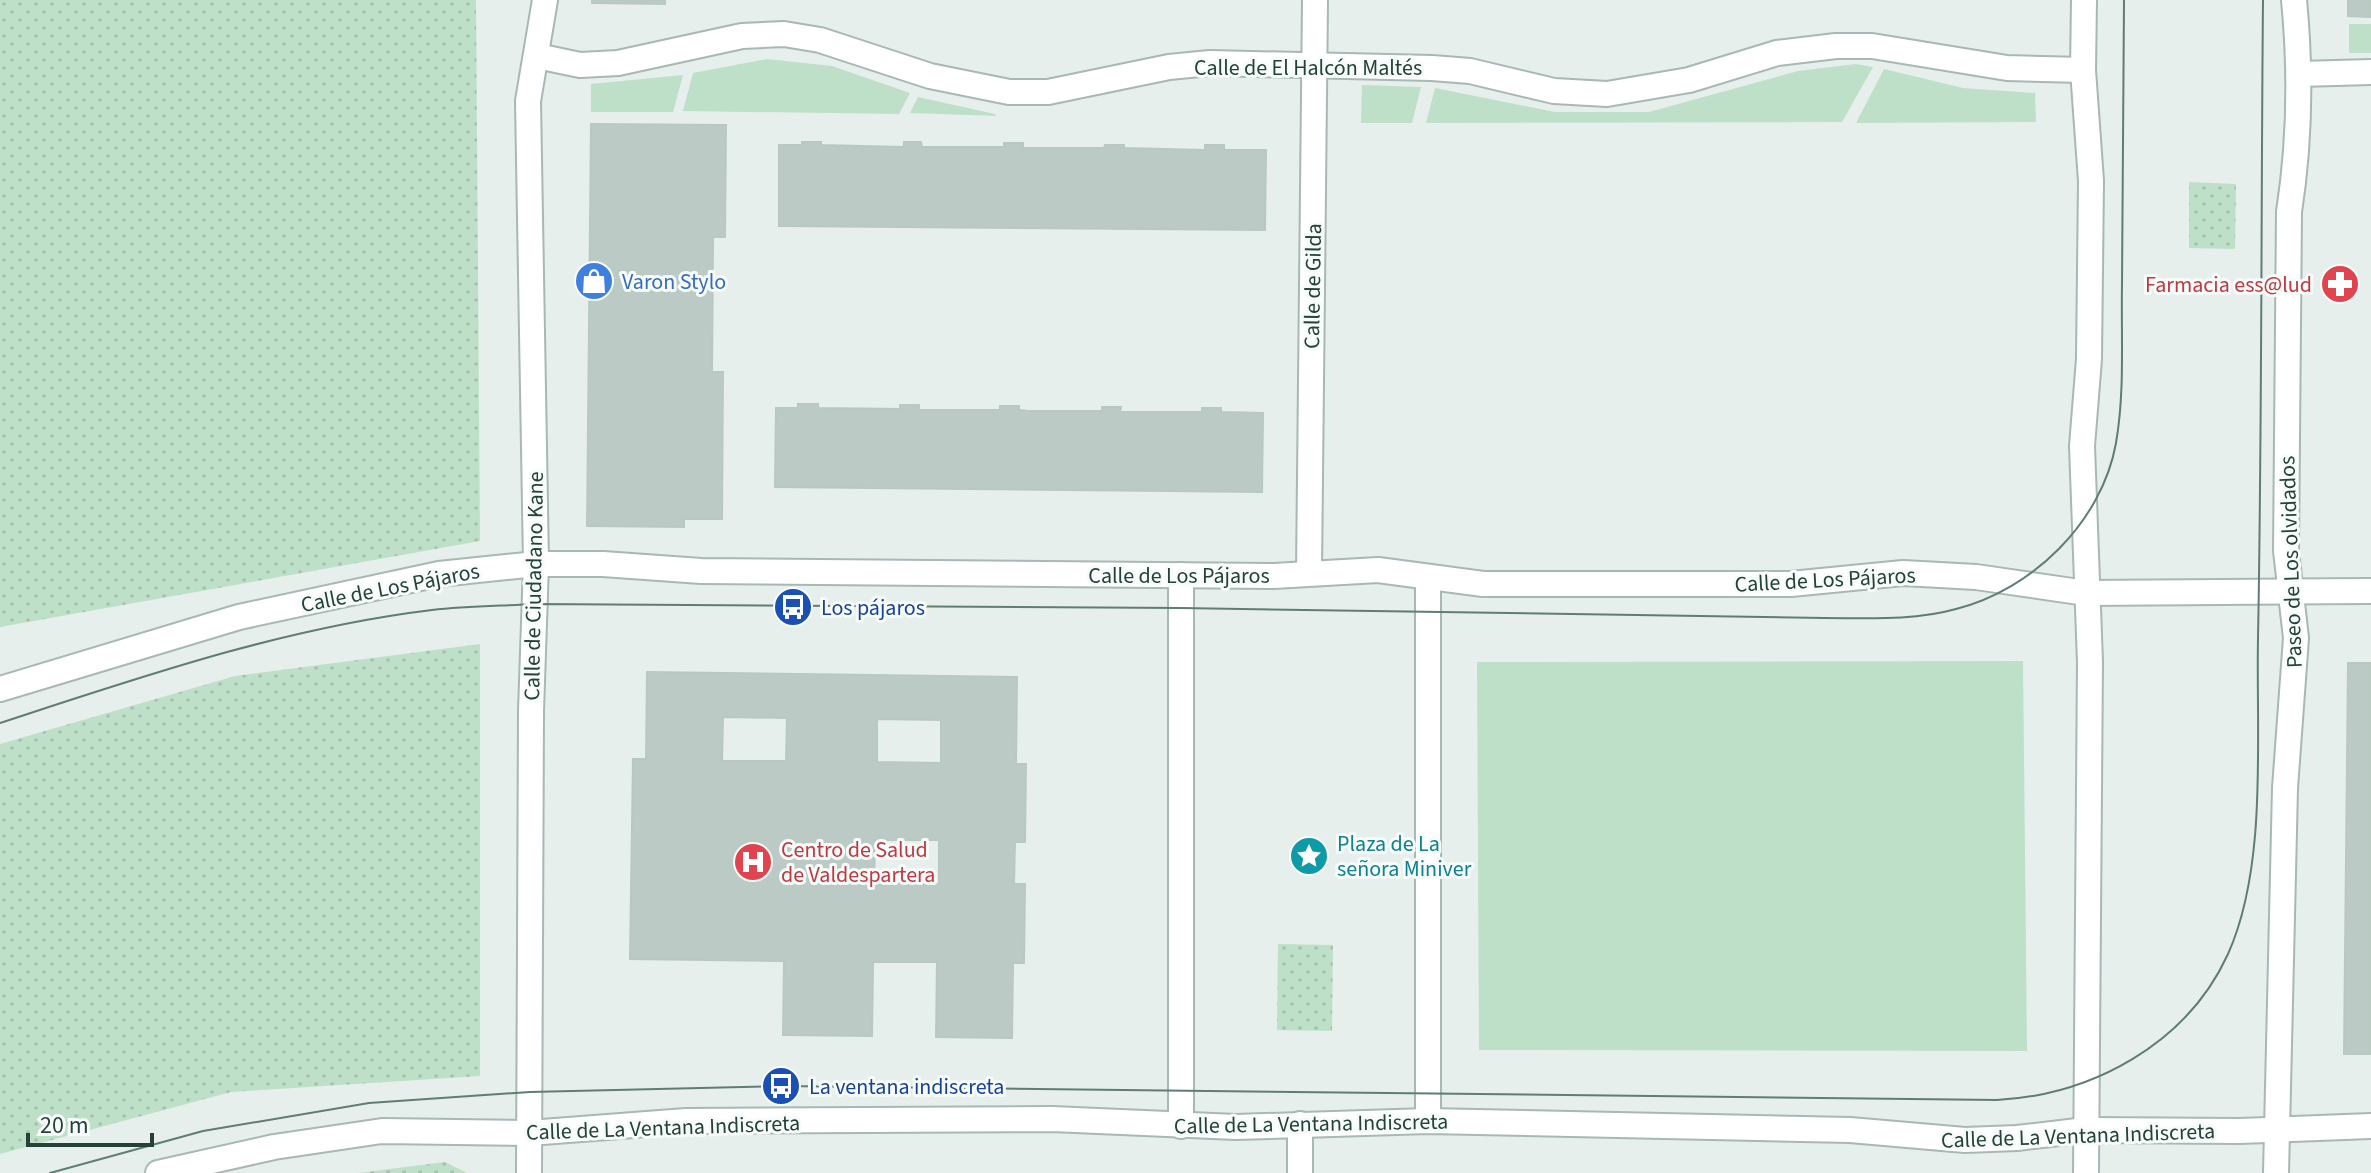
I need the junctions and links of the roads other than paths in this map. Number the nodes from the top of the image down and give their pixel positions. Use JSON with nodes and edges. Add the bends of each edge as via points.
{"nodes":[{"id":1,"x":545,"y":0,"type":"edge"},
{"id":2,"x":1315,"y":0,"type":"edge"},
{"id":3,"x":2084,"y":0,"type":"edge"},
{"id":4,"x":2294,"y":0,"type":"edge"},
{"id":5,"x":537,"y":56,"type":"junction"},
{"id":6,"x":1315,"y":67,"type":"junction"},
{"id":7,"x":2083,"y":70,"type":"junction"},
{"id":8,"x":2371,"y":72,"type":"edge"},
{"id":9,"x":2300,"y":74,"type":"junction"},
{"id":10,"x":536,"y":564,"type":"junction"},
{"id":11,"x":1309,"y":573,"type":"junction"},
{"id":12,"x":1181,"y":575,"type":"junction"},
{"id":13,"x":1428,"y":578,"type":"junction"},
{"id":14,"x":2371,"y":591,"type":"edge"},
{"id":15,"x":2290,"y":592,"type":"junction"},
{"id":16,"x":2086,"y":593,"type":"junction"},
{"id":17,"x":0,"y":689,"type":"edge"},
{"id":18,"x":1428,"y":1121,"type":"junction"},
{"id":19,"x":1300,"y":1124,"type":"junction"},
{"id":20,"x":1181,"y":1126,"type":"junction"},
{"id":21,"x":2371,"y":1126,"type":"edge"},
{"id":22,"x":2086,"y":1130,"type":"junction"},
{"id":23,"x":2276,"y":1130,"type":"junction"},
{"id":24,"x":529,"y":1133,"type":"junction"},
{"id":25,"x":158,"y":1173,"type":"edge"},
{"id":26,"x":529,"y":1173,"type":"edge"},
{"id":27,"x":1300,"y":1173,"type":"edge"},
{"id":28,"x":2086,"y":1173,"type":"edge"},
{"id":29,"x":2276,"y":1173,"type":"edge"}],
"edges":[{"from":1,"to":5,"type":"street","name":"Calle de Ciudadano Kane"},
{"from":2,"to":6,"type":"street","name":"Calle de Gilda"},
{"from":3,"to":7,"type":"street"},
{"from":4,"to":9,"type":"street","name":"Paseo de Los olvidados"},
{"from":5,"to":6,"type":"street","name":"Calle de El Halcón Maltés","via":[[580,65],[618,63],[742,36],[784,34],[820,40],[959,84],[1009,92],[1048,92],[1210,63]]},
{"from":5,"to":10,"type":"street","name":"Calle de Ciudadano Kane","via":[[528,101]]},
{"from":6,"to":7,"type":"street","name":"Calle de El Halcón Maltés","via":[[1470,71],[1554,91],[1607,94],[1689,80],[1777,53],[1836,46],[1872,46],[2007,68]]},
{"from":6,"to":11,"type":"street","name":"Calle de Gilda"},
{"from":7,"to":16,"type":"street","via":[[2091,181],[2089,359],[2082,446]]},
{"from":8,"to":9,"type":"street"},
{"from":9,"to":15,"type":"street","name":"Paseo de Los olvidados","via":[[2289,212]]},
{"from":10,"to":12,"type":"street","name":"Calle de Los Pájaros","via":[[701,571]]},
{"from":10,"to":17,"type":"street","name":"Calle de Los Pájaros","via":[[439,574],[239,617]]},
{"from":10,"to":24,"type":"street","name":"Calle de Ciudadano Kane"},
{"from":11,"to":12,"type":"street","name":"Calle de Los Pájaros"},
{"from":11,"to":13,"type":"street","name":"Calle de Los Pájaros","via":[[1378,570]]},
{"from":12,"to":20,"type":"street"},
{"from":13,"to":16,"type":"street","name":"Calle de Los Pájaros","via":[[1462,584],[1768,585],[1903,573]]},
{"from":13,"to":18,"type":"street"},
{"from":14,"to":15,"type":"street","name":"Calle de Los Pájaros"},
{"from":15,"to":16,"type":"street","name":"Calle de Los Pájaros"},
{"from":15,"to":23,"type":"street","name":"Paseo de Los olvidados","via":[[2296,638],[2285,788]]},
{"from":16,"to":22,"type":"street"},
{"from":18,"to":19,"type":"street","name":"Calle de La Ventana Indiscreta"},
{"from":18,"to":22,"type":"street","name":"Calle de La Ventana Indiscreta","via":[[1850,1130],[1965,1140]]},
{"from":19,"to":20,"type":"street","name":"Calle de La Ventana Indiscreta"},
{"from":19,"to":27,"type":"street"},
{"from":20,"to":24,"type":"street","name":"Calle de La Ventana Indiscreta","via":[[1052,1119],[686,1121]]},
{"from":21,"to":23,"type":"street","name":"Calle de La Ventana Indiscreta"},
{"from":22,"to":23,"type":"street","name":"Calle de La Ventana Indiscreta"},
{"from":22,"to":28,"type":"street"},
{"from":23,"to":29,"type":"street","name":"Paseo de Los olvidados"},
{"from":24,"to":25,"type":"street","name":"Calle de La Ventana Indiscreta","via":[[382,1131],[274,1147]]},
{"from":24,"to":26,"type":"street","name":"Calle de Ciudadano Kane"}]}
